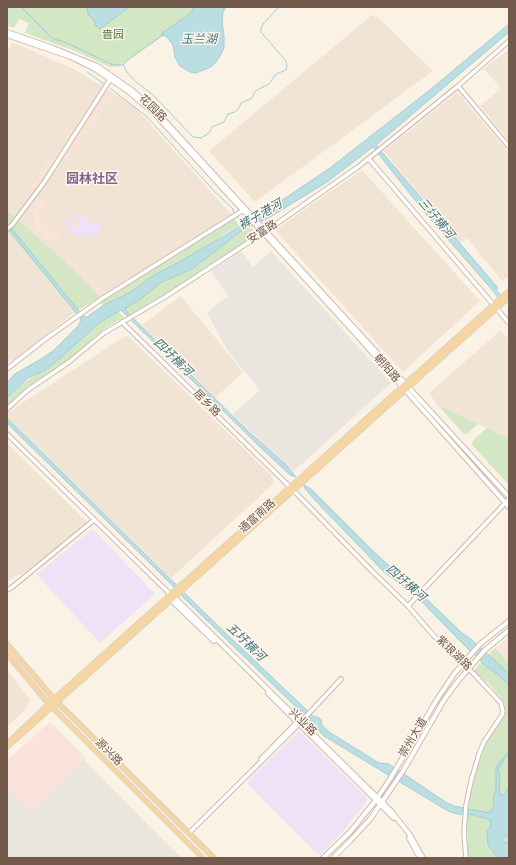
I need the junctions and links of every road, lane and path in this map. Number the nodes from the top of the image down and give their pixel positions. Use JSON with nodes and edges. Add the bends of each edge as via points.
{"nodes":[{"id":1,"x":7,"y":32,"type":"edge"},
{"id":2,"x":7,"y":35,"type":"edge"},
{"id":3,"x":509,"y":41,"type":"edge"},
{"id":4,"x":112,"y":77,"type":"junction"},
{"id":5,"x":458,"y":86,"type":"junction"},
{"id":6,"x":509,"y":147,"type":"edge"},
{"id":7,"x":369,"y":159,"type":"junction"},
{"id":8,"x":242,"y":211,"type":"junction"},
{"id":9,"x":250,"y":216,"type":"junction"},
{"id":10,"x":7,"y":229,"type":"edge"},
{"id":11,"x":264,"y":232,"type":"junction"},
{"id":12,"x":509,"y":291,"type":"edge"},
{"id":13,"x":509,"y":297,"type":"edge"},
{"id":14,"x":495,"y":307,"type":"junction"},
{"id":15,"x":122,"y":322,"type":"junction"},
{"id":16,"x":509,"y":323,"type":"edge"},
{"id":17,"x":7,"y":369,"type":"edge"},
{"id":18,"x":405,"y":387,"type":"junction"},
{"id":19,"x":7,"y":409,"type":"edge"},
{"id":20,"x":7,"y":434,"type":"edge"},
{"id":21,"x":292,"y":489,"type":"junction"},
{"id":22,"x":509,"y":498,"type":"edge"},
{"id":23,"x":505,"y":502,"type":"junction"},
{"id":24,"x":509,"y":507,"type":"edge"},
{"id":25,"x":94,"y":520,"type":"junction"},
{"id":26,"x":7,"y":590,"type":"edge"},
{"id":27,"x":171,"y":597,"type":"junction"},
{"id":28,"x":408,"y":606,"type":"junction"},
{"id":29,"x":509,"y":621,"type":"edge"},
{"id":30,"x":509,"y":630,"type":"edge"},
{"id":31,"x":7,"y":644,"type":"edge"},
{"id":32,"x":7,"y":654,"type":"edge"},
{"id":33,"x":462,"y":664,"type":"junction"},
{"id":34,"x":468,"y":668,"type":"junction"},
{"id":35,"x":341,"y":679,"type":"dead end"},
{"id":36,"x":56,"y":701,"type":"junction"},
{"id":37,"x":51,"y":706,"type":"junction"},
{"id":38,"x":299,"y":722,"type":"junction"},
{"id":39,"x":7,"y":744,"type":"edge"},
{"id":40,"x":7,"y":747,"type":"edge"},
{"id":41,"x":377,"y":799,"type":"junction"},
{"id":42,"x":381,"y":803,"type":"junction"},
{"id":43,"x":188,"y":832,"type":"junction"},
{"id":44,"x":203,"y":858,"type":"edge"},
{"id":45,"x":214,"y":858,"type":"edge"},
{"id":46,"x":323,"y":858,"type":"edge"},
{"id":47,"x":333,"y":858,"type":"edge"},
{"id":48,"x":420,"y":858,"type":"edge"},
{"id":49,"x":424,"y":858,"type":"edge"},
{"id":50,"x":466,"y":858,"type":"edge"}],
"edges":[{"from":1,"to":4,"type":"main road","name":"花园路","via":[[70,54],[97,66]]},
{"from":2,"to":4,"type":"main road","name":"花园路","via":[[71,58]]},
{"from":3,"to":5,"type":"street","name":"安富路"},
{"from":4,"to":8,"type":"main road","name":"花园路","via":[[153,112]]},
{"from":4,"to":9,"type":"main road","name":"花园路","via":[[155,110]]},
{"from":4,"to":10,"type":"street","via":[[45,181]]},
{"from":5,"to":6,"type":"street"},
{"from":5,"to":7,"type":"street","name":"安富路"},
{"from":7,"to":11,"type":"street","name":"安富路"},
{"from":7,"to":14,"type":"street"},
{"from":8,"to":9,"type":"main road","name":"花园路"},
{"from":8,"to":17,"type":"street","via":[[80,314]]},
{"from":9,"to":11,"type":"main road","name":"花园路"},
{"from":11,"to":15,"type":"street","name":"安富路"},
{"from":11,"to":18,"type":"main road","name":"朝阳路"},
{"from":12,"to":14,"type":"main road","name":"通富南路"},
{"from":13,"to":14,"type":"main road","name":"通富南路"},
{"from":14,"to":16,"type":"street"},
{"from":14,"to":18,"type":"main road","name":"通富南路"},
{"from":15,"to":19,"type":"street","name":"安富路","via":[[28,390]]},
{"from":15,"to":21,"type":"street","name":"居乡路"},
{"from":18,"to":21,"type":"main road","name":"通富南路"},
{"from":18,"to":22,"type":"main road","name":"朝阳路"},
{"from":18,"to":23,"type":"main road","name":"朝阳路"},
{"from":20,"to":25,"type":"street"},
{"from":21,"to":27,"type":"main road","name":"通富南路"},
{"from":21,"to":28,"type":"street","name":"紫琅湖路"},
{"from":22,"to":23,"type":"street"},
{"from":23,"to":24,"type":"main road","name":"朝阳路"},
{"from":23,"to":28,"type":"street"},
{"from":25,"to":26,"type":"street"},
{"from":25,"to":27,"type":"street"},
{"from":27,"to":36,"type":"main road","name":"通富南路"},
{"from":27,"to":38,"type":"main road","name":"兴业路"},
{"from":28,"to":33,"type":"street","name":"紫琅湖路"},
{"from":29,"to":33,"type":"main road","name":"崇州大道","via":[[480,644]]},
{"from":30,"to":34,"type":"main road","name":"崇州大道"},
{"from":31,"to":36,"type":"main road","name":"源兴路"},
{"from":32,"to":37,"type":"main road","name":"源兴路"},
{"from":33,"to":34,"type":"street","name":"紫琅湖路"},
{"from":33,"to":41,"type":"main road","name":"崇州大道"},
{"from":34,"to":42,"type":"main road","name":"崇州大道","via":[[444,700],[403,771]]},
{"from":34,"to":50,"type":"street","name":"紫琅湖路","via":[[498,699],[503,712],[490,732],[474,769],[465,816]]},
{"from":35,"to":38,"type":"street"},
{"from":36,"to":37,"type":"main road","name":"通富南路"},
{"from":36,"to":43,"type":"main road","name":"源兴路"},
{"from":37,"to":39,"type":"main road","name":"通富南路"},
{"from":37,"to":40,"type":"main road","name":"通富南路"},
{"from":37,"to":44,"type":"main road","name":"源兴路"},
{"from":38,"to":41,"type":"main road","name":"兴业路"},
{"from":38,"to":43,"type":"street"},
{"from":41,"to":42,"type":"main road","name":"兴业路"},
{"from":41,"to":46,"type":"main road","name":"崇州大道","via":[[350,832]]},
{"from":42,"to":47,"type":"main road","name":"崇州大道","via":[[366,824]]},
{"from":42,"to":48,"type":"main road","name":"兴业路","via":[[400,825]]},
{"from":42,"to":49,"type":"main road","name":"兴业路","via":[[402,824]]},
{"from":43,"to":45,"type":"main road","name":"源兴路"}]}
